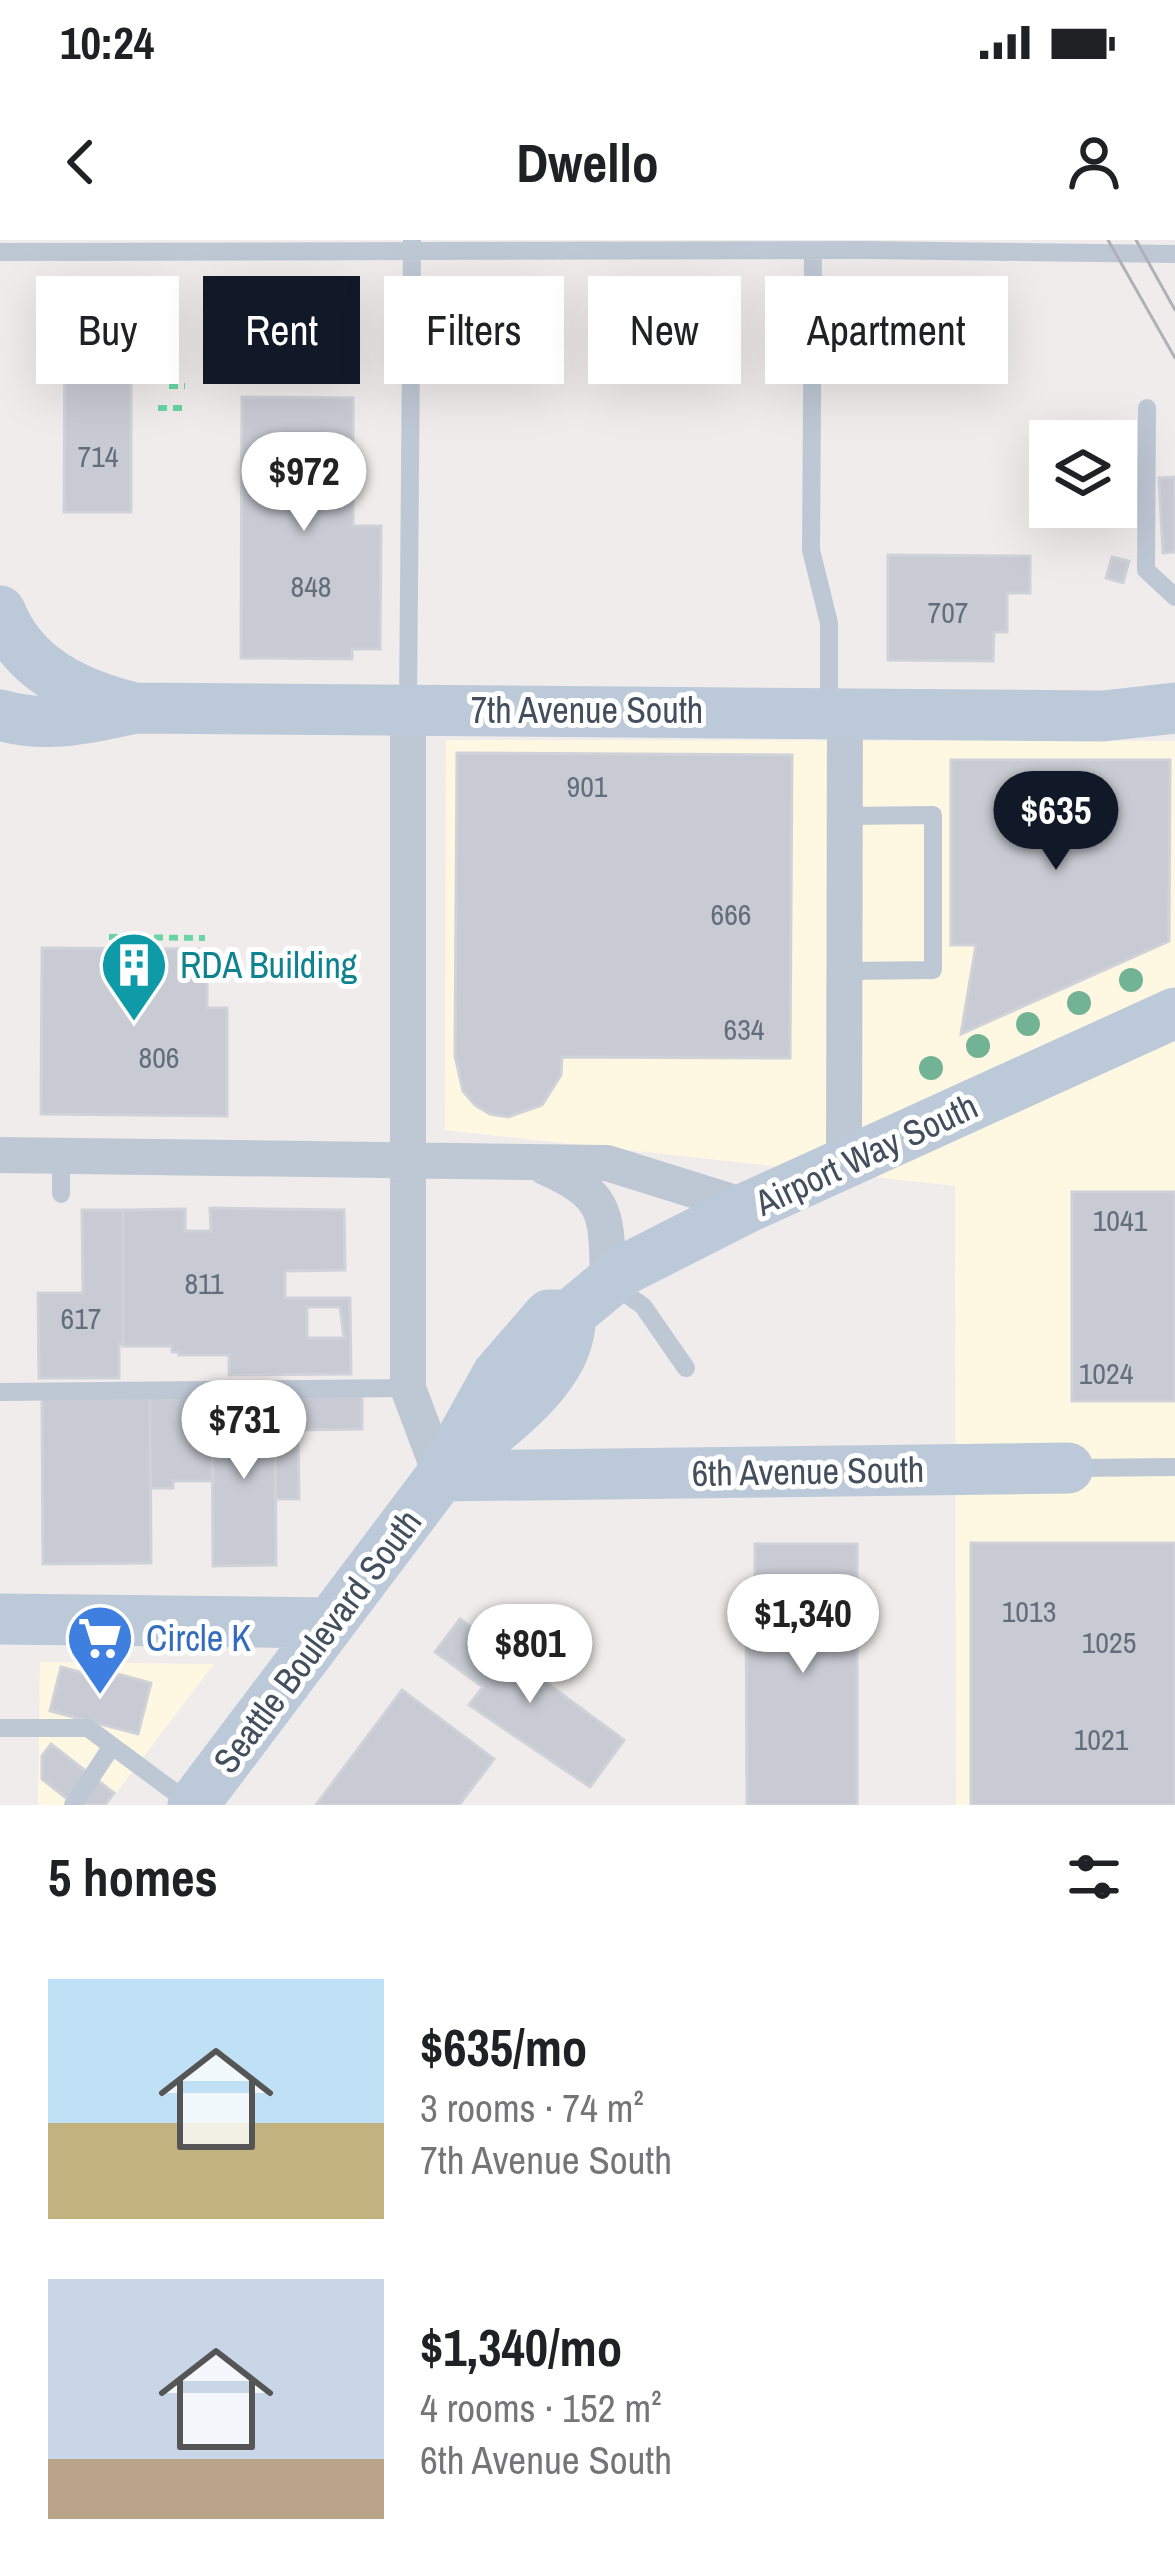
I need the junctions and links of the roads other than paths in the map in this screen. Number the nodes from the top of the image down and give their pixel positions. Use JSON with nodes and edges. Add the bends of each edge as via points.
{"nodes":[{"id":1,"x":412,"y":246,"type":"edge"},
{"id":2,"x":813,"y":251,"type":"junction"},
{"id":3,"x":0,"y":252,"type":"edge"},
{"id":4,"x":1175,"y":254,"type":"edge"},
{"id":5,"x":1147,"y":408,"type":"dead end"},
{"id":6,"x":1175,"y":597,"type":"edge"},
{"id":7,"x":0,"y":610,"type":"edge"},
{"id":8,"x":135,"y":708,"type":"junction"},
{"id":9,"x":1175,"y":708,"type":"edge"},
{"id":10,"x":408,"y":709,"type":"junction"},
{"id":11,"x":837,"y":711,"type":"junction"},
{"id":12,"x":0,"y":715,"type":"edge"},
{"id":13,"x":845,"y":816,"type":"junction"},
{"id":14,"x":845,"y":971,"type":"junction"},
{"id":15,"x":1175,"y":1013,"type":"edge"},
{"id":16,"x":0,"y":1155,"type":"edge"},
{"id":17,"x":61,"y":1156,"type":"junction"},
{"id":18,"x":409,"y":1160,"type":"junction"},
{"id":19,"x":531,"y":1160,"type":"junction"},
{"id":20,"x":844,"y":1163,"type":"junction"},
{"id":21,"x":61,"y":1194,"type":"dead end"},
{"id":22,"x":748,"y":1207,"type":"junction"},
{"id":23,"x":608,"y":1281,"type":"junction"},
{"id":24,"x":686,"y":1368,"type":"dead end"},
{"id":25,"x":408,"y":1388,"type":"junction"},
{"id":26,"x":0,"y":1392,"type":"edge"},
{"id":27,"x":1175,"y":1467,"type":"edge"},
{"id":28,"x":1068,"y":1468,"type":"joint"},
{"id":29,"x":441,"y":1477,"type":"junction"},
{"id":30,"x":0,"y":1619,"type":"edge"},
{"id":31,"x":330,"y":1623,"type":"junction"},
{"id":32,"x":0,"y":1728,"type":"edge"},
{"id":33,"x":112,"y":1746,"type":"junction"},
{"id":34,"x":73,"y":1805,"type":"edge"},
{"id":35,"x":193,"y":1805,"type":"edge"}],
"edges":[{"from":1,"to":2,"type":"lane"},
{"from":1,"to":3,"type":"lane"},
{"from":1,"to":10,"type":"lane"},
{"from":2,"to":4,"type":"lane"},
{"from":2,"to":11,"type":"lane","via":[[811,550],[829,623]]},
{"from":5,"to":6,"type":"lane","via":[[1146,571]]},
{"from":7,"to":8,"type":"main road","via":[[40,667]]},
{"from":8,"to":10,"type":"main road","name":"7th Avenue South"},
{"from":8,"to":12,"type":"main road","name":"7th Avenue South","via":[[74,722]]},
{"from":9,"to":11,"type":"main road","name":"7th Avenue South","via":[[1103,716]]},
{"from":10,"to":11,"type":"main road","name":"7th Avenue South"},
{"from":10,"to":18,"type":"street"},
{"from":11,"to":13,"type":"street"},
{"from":13,"to":14,"type":"street"},
{"from":13,"to":14,"type":"lane","via":[[933,815],[933,970]]},
{"from":14,"to":20,"type":"street"},
{"from":15,"to":20,"type":"main road","name":"Airport Way South"},
{"from":16,"to":17,"type":"street"},
{"from":17,"to":18,"type":"street"},
{"from":17,"to":21,"type":"lane"},
{"from":18,"to":19,"type":"street"},
{"from":18,"to":25,"type":"street"},
{"from":19,"to":22,"type":"street","via":[[607,1163]]},
{"from":19,"to":23,"type":"street","via":[[580,1183],[600,1206]]},
{"from":20,"to":22,"type":"main road","name":"Airport Way South"},
{"from":22,"to":23,"type":"main road","name":"Airport Way South"},
{"from":23,"to":24,"type":"lane","via":[[643,1306]]},
{"from":23,"to":29,"type":"main road","name":"Airport Way South","via":[[570,1316],[571,1337],[528,1399]]},
{"from":25,"to":26,"type":"lane"},
{"from":25,"to":29,"type":"street"},
{"from":27,"to":28,"type":"lane","name":"6th Avenue South"},
{"from":28,"to":29,"type":"main road","name":"6th Avenue South"},
{"from":29,"to":31,"type":"main road","name":"Seattle Boulevard South"},
{"from":30,"to":31,"type":"main road"},
{"from":31,"to":35,"type":"main road","name":"Seattle Boulevard South"},
{"from":32,"to":33,"type":"lane","via":[[88,1728]]},
{"from":33,"to":34,"type":"lane"},
{"from":33,"to":35,"type":"lane"}]}
